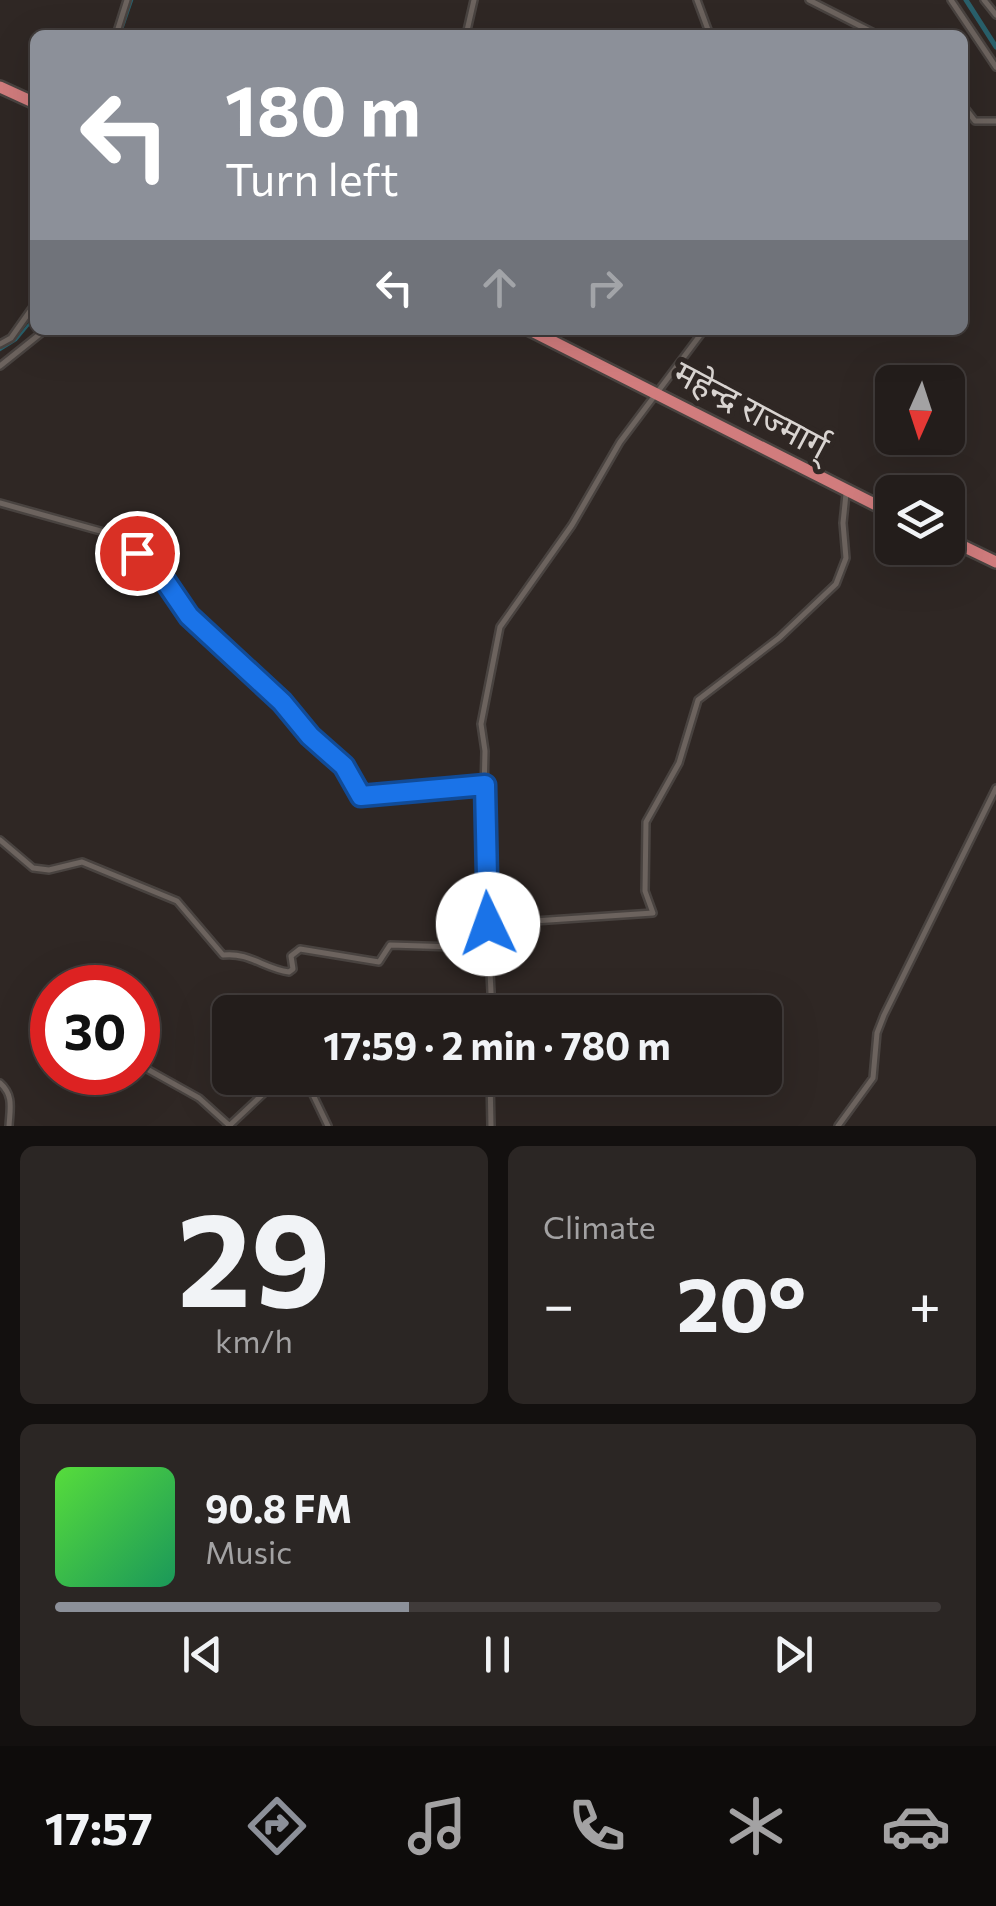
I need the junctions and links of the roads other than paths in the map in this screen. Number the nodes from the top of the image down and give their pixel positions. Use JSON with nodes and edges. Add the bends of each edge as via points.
{"nodes":[{"id":1,"x":127,"y":0,"type":"edge"},
{"id":2,"x":474,"y":0,"type":"edge"},
{"id":3,"x":697,"y":0,"type":"edge"},
{"id":4,"x":809,"y":0,"type":"edge"},
{"id":5,"x":952,"y":0,"type":"edge"},
{"id":6,"x":984,"y":0,"type":"edge"},
{"id":7,"x":996,"y":16,"type":"edge"},
{"id":8,"x":118,"y":30,"type":"edge"},
{"id":9,"x":467,"y":30,"type":"edge"},
{"id":10,"x":708,"y":30,"type":"edge"},
{"id":11,"x":868,"y":30,"type":"edge"},
{"id":12,"x":996,"y":67,"type":"edge"},
{"id":13,"x":0,"y":87,"type":"edge"},
{"id":14,"x":30,"y":101,"type":"edge"},
{"id":15,"x":968,"y":112,"type":"edge"},
{"id":16,"x":996,"y":121,"type":"edge"},
{"id":17,"x":30,"y":311,"type":"edge"},
{"id":18,"x":39,"y":335,"type":"edge"},
{"id":19,"x":540,"y":335,"type":"edge"},
{"id":20,"x":700,"y":335,"type":"edge"},
{"id":21,"x":0,"y":344,"type":"edge"},
{"id":22,"x":0,"y":366,"type":"edge"},
{"id":23,"x":659,"y":392,"type":"junction"},
{"id":24,"x":846,"y":490,"type":"junction"},
{"id":25,"x":0,"y":503,"type":"edge"},
{"id":26,"x":875,"y":504,"type":"edge"},
{"id":27,"x":965,"y":547,"type":"edge"},
{"id":28,"x":996,"y":562,"type":"edge"},
{"id":29,"x":485,"y":785,"type":"junction"},
{"id":30,"x":996,"y":788,"type":"edge"},
{"id":31,"x":0,"y":840,"type":"edge"},
{"id":32,"x":488,"y":924,"type":"junction"},
{"id":33,"x":489,"y":948,"type":"junction"},
{"id":34,"x":491,"y":995,"type":"edge"},
{"id":35,"x":160,"y":1076,"type":"edge"},
{"id":36,"x":0,"y":1083,"type":"edge"},
{"id":37,"x":262,"y":1095,"type":"edge"},
{"id":38,"x":313,"y":1095,"type":"edge"},
{"id":39,"x":490,"y":1095,"type":"edge"},
{"id":40,"x":8,"y":1126,"type":"edge"},
{"id":41,"x":229,"y":1126,"type":"edge"},
{"id":42,"x":328,"y":1126,"type":"edge"},
{"id":43,"x":491,"y":1126,"type":"edge"},
{"id":44,"x":838,"y":1126,"type":"edge"}],
"edges":[{"from":1,"to":8,"type":"street"},
{"from":2,"to":9,"type":"street"},
{"from":3,"to":10,"type":"street"},
{"from":4,"to":11,"type":"street"},
{"from":5,"to":12,"type":"street"},
{"from":6,"to":7,"type":"street"},
{"from":13,"to":14,"type":"highway"},
{"from":15,"to":16,"type":"street","via":[[975,121]]},
{"from":17,"to":21,"type":"street"},
{"from":18,"to":22,"type":"street"},
{"from":19,"to":23,"type":"highway","name":"महेन्द्र राज्मार्ग्"},
{"from":20,"to":23,"type":"street"},
{"from":23,"to":24,"type":"highway","name":"महेन्द्र राज्मार्ग्"},
{"from":23,"to":29,"type":"street","via":[[500,627],[481,724]]},
{"from":24,"to":26,"type":"highway","name":"महेन्द्र राज्मार्ग्"},
{"from":24,"to":32,"type":"street","via":[[846,558],[836,584],[698,700],[680,763],[646,822],[644,891],[653,912]]},
{"from":25,"to":29,"type":"street","via":[[104,532],[157,569],[189,616],[352,775],[361,796]]},
{"from":27,"to":28,"type":"highway"},
{"from":29,"to":32,"type":"street"},
{"from":30,"to":44,"type":"street","via":[[884,1015],[873,1078]]},
{"from":31,"to":33,"type":"street","via":[[33,868],[82,862],[177,901],[223,955],[243,954],[276,970],[292,969],[291,956],[300,949],[379,962],[390,945]]},
{"from":32,"to":33,"type":"street"},
{"from":33,"to":34,"type":"street"},
{"from":35,"to":41,"type":"street","via":[[199,1098]]},
{"from":36,"to":40,"type":"street","via":[[11,1102]]},
{"from":37,"to":41,"type":"street"},
{"from":38,"to":42,"type":"street"},
{"from":39,"to":43,"type":"street"}]}
